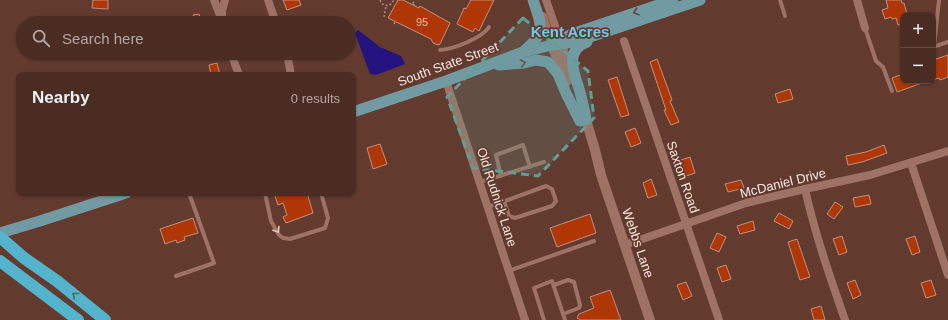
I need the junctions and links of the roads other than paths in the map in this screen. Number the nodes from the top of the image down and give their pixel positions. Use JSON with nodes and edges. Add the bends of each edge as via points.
{"nodes":[{"id":1,"x":214,"y":0,"type":"edge"},
{"id":2,"x":225,"y":0,"type":"edge"},
{"id":3,"x":533,"y":0,"type":"edge"},
{"id":4,"x":537,"y":0,"type":"edge"},
{"id":5,"x":546,"y":0,"type":"edge"},
{"id":6,"x":673,"y":0,"type":"edge"},
{"id":7,"x":700,"y":0,"type":"edge"},
{"id":8,"x":780,"y":0,"type":"edge"},
{"id":9,"x":857,"y":0,"type":"edge"},
{"id":10,"x":939,"y":0,"type":"edge"},
{"id":11,"x":268,"y":1,"type":"edge"},
{"id":12,"x":220,"y":16,"type":"edge"},
{"id":13,"x":222,"y":16,"type":"edge"},
{"id":14,"x":273,"y":16,"type":"edge"},
{"id":15,"x":654,"y":16,"type":"junction"},
{"id":16,"x":785,"y":16,"type":"dead end"},
{"id":17,"x":936,"y":24,"type":"edge"},
{"id":18,"x":489,"y":27,"type":"dead end"},
{"id":19,"x":865,"y":28,"type":"joint"},
{"id":20,"x":624,"y":41,"type":"dead end"},
{"id":21,"x":948,"y":42,"type":"edge"},
{"id":22,"x":557,"y":43,"type":"junction"},
{"id":23,"x":936,"y":46,"type":"edge"},
{"id":24,"x":440,"y":50,"type":"dead end"},
{"id":25,"x":523,"y":52,"type":"junction"},
{"id":26,"x":234,"y":60,"type":"edge"},
{"id":27,"x":288,"y":60,"type":"edge"},
{"id":28,"x":485,"y":67,"type":"junction"},
{"id":29,"x":238,"y":72,"type":"edge"},
{"id":30,"x":290,"y":72,"type":"edge"},
{"id":31,"x":446,"y":81,"type":"junction"},
{"id":32,"x":892,"y":91,"type":"dead end"},
{"id":33,"x":356,"y":109,"type":"edge"},
{"id":34,"x":583,"y":121,"type":"junction"},
{"id":35,"x":948,"y":151,"type":"edge"},
{"id":36,"x":544,"y":162,"type":"dead end"},
{"id":37,"x":911,"y":163,"type":"junction"},
{"id":38,"x":530,"y":167,"type":"junction"},
{"id":39,"x":501,"y":176,"type":"junction"},
{"id":40,"x":480,"y":182,"type":"junction"},
{"id":41,"x":805,"y":189,"type":"junction"},
{"id":42,"x":117,"y":196,"type":"edge"},
{"id":43,"x":190,"y":196,"type":"edge"},
{"id":44,"x":266,"y":196,"type":"edge"},
{"id":45,"x":321,"y":196,"type":"edge"},
{"id":46,"x":504,"y":201,"type":"junction"},
{"id":47,"x":487,"y":207,"type":"junction"},
{"id":48,"x":687,"y":224,"type":"junction"},
{"id":49,"x":0,"y":233,"type":"edge"},
{"id":50,"x":0,"y":237,"type":"edge"},
{"id":51,"x":594,"y":241,"type":"dead end"},
{"id":52,"x":625,"y":245,"type":"junction"},
{"id":53,"x":0,"y":261,"type":"edge"},
{"id":54,"x":508,"y":271,"type":"junction"},
{"id":55,"x":948,"y":275,"type":"edge"},
{"id":56,"x":176,"y":276,"type":"dead end"},
{"id":57,"x":554,"y":285,"type":"junction"},
{"id":58,"x":563,"y":314,"type":"junction"},
{"id":59,"x":78,"y":320,"type":"edge"},
{"id":60,"x":105,"y":320,"type":"edge"},
{"id":61,"x":525,"y":320,"type":"edge"},
{"id":62,"x":544,"y":320,"type":"edge"},
{"id":63,"x":565,"y":320,"type":"edge"},
{"id":64,"x":650,"y":320,"type":"edge"},
{"id":65,"x":719,"y":320,"type":"edge"},
{"id":66,"x":845,"y":320,"type":"edge"}],
"edges":[{"from":1,"to":12,"type":"street"},
{"from":2,"to":13,"type":"street"},
{"from":3,"to":25,"type":"main road","via":[[541,24],[540,30],[537,39]]},
{"from":4,"to":22,"type":"street"},
{"from":5,"to":22,"type":"street"},
{"from":6,"to":22,"type":"main road","name":"South State Street","one_way":true,"via":[[572,34]]},
{"from":7,"to":15,"type":"main road","name":"South State Street"},
{"from":8,"to":16,"type":"lane"},
{"from":9,"to":19,"type":"street"},
{"from":10,"to":17,"type":"lane"},
{"from":11,"to":14,"type":"street"},
{"from":15,"to":22,"type":"main road","name":"South State Street","via":[[576,42]]},
{"from":15,"to":34,"type":"main road","via":[[582,44],[574,52],[573,67],[581,95]]},
{"from":18,"to":24,"type":"lane","via":[[481,36]]},
{"from":19,"to":32,"type":"lane","via":[[876,60],[883,67]]},
{"from":20,"to":48,"type":"street","name":"Saxton Road"},
{"from":21,"to":23,"type":"lane"},
{"from":22,"to":25,"type":"main road","name":"South State Street"},
{"from":22,"to":34,"type":"street","name":"Webbs Lane"},
{"from":25,"to":28,"type":"main road","name":"South State Street"},
{"from":26,"to":29,"type":"street"},
{"from":27,"to":30,"type":"street"},
{"from":28,"to":31,"type":"main road","name":"South State Street"},
{"from":28,"to":34,"type":"main road","one_way":true,"via":[[536,60],[548,62],[558,74]]},
{"from":31,"to":33,"type":"main road","name":"South State Street"},
{"from":31,"to":40,"type":"street","name":"Old Rudnick Lane"},
{"from":34,"to":52,"type":"street","name":"Webbs Lane","via":[[596,150],[601,175]]},
{"from":35,"to":37,"type":"street","name":"McDaniel Drive"},
{"from":36,"to":38,"type":"lane"},
{"from":37,"to":41,"type":"street","name":"McDaniel Drive","via":[[870,176]]},
{"from":37,"to":55,"type":"street"},
{"from":38,"to":39,"type":"lane"},
{"from":38,"to":39,"type":"lane","via":[[524,145],[496,155]]},
{"from":39,"to":40,"type":"lane"},
{"from":40,"to":47,"type":"street","name":"Old Rudnick Lane"},
{"from":41,"to":48,"type":"street","name":"McDaniel Drive","via":[[746,203]]},
{"from":41,"to":66,"type":"street","via":[[826,268]]},
{"from":42,"to":49,"type":"main road"},
{"from":43,"to":56,"type":"lane","via":[[214,263]]},
{"from":44,"to":45,"type":"lane","one_way":true,"via":[[271,221],[279,235],[290,239],[325,228],[328,218]]},
{"from":46,"to":46,"type":"lane","via":[[546,186],[552,189],[556,201],[552,206],[515,218],[509,216]]},
{"from":46,"to":47,"type":"lane"},
{"from":47,"to":54,"type":"street","name":"Old Rudnick Lane"},
{"from":48,"to":52,"type":"street","name":"McDaniel Drive"},
{"from":48,"to":65,"type":"street","name":"Saxton Road"},
{"from":60,"to":50,"type":"highway","one_way":true},
{"from":51,"to":54,"type":"lane"},
{"from":52,"to":64,"type":"street","name":"Webbs Lane"},
{"from":53,"to":59,"type":"highway"},
{"from":54,"to":61,"type":"street","name":"Old Rudnick Lane"},
{"from":57,"to":58,"type":"lane"},
{"from":57,"to":58,"type":"lane","via":[[568,280],[574,282],[579,308]]},
{"from":57,"to":62,"type":"lane","via":[[552,281],[534,288]]},
{"from":58,"to":63,"type":"lane"}]}
